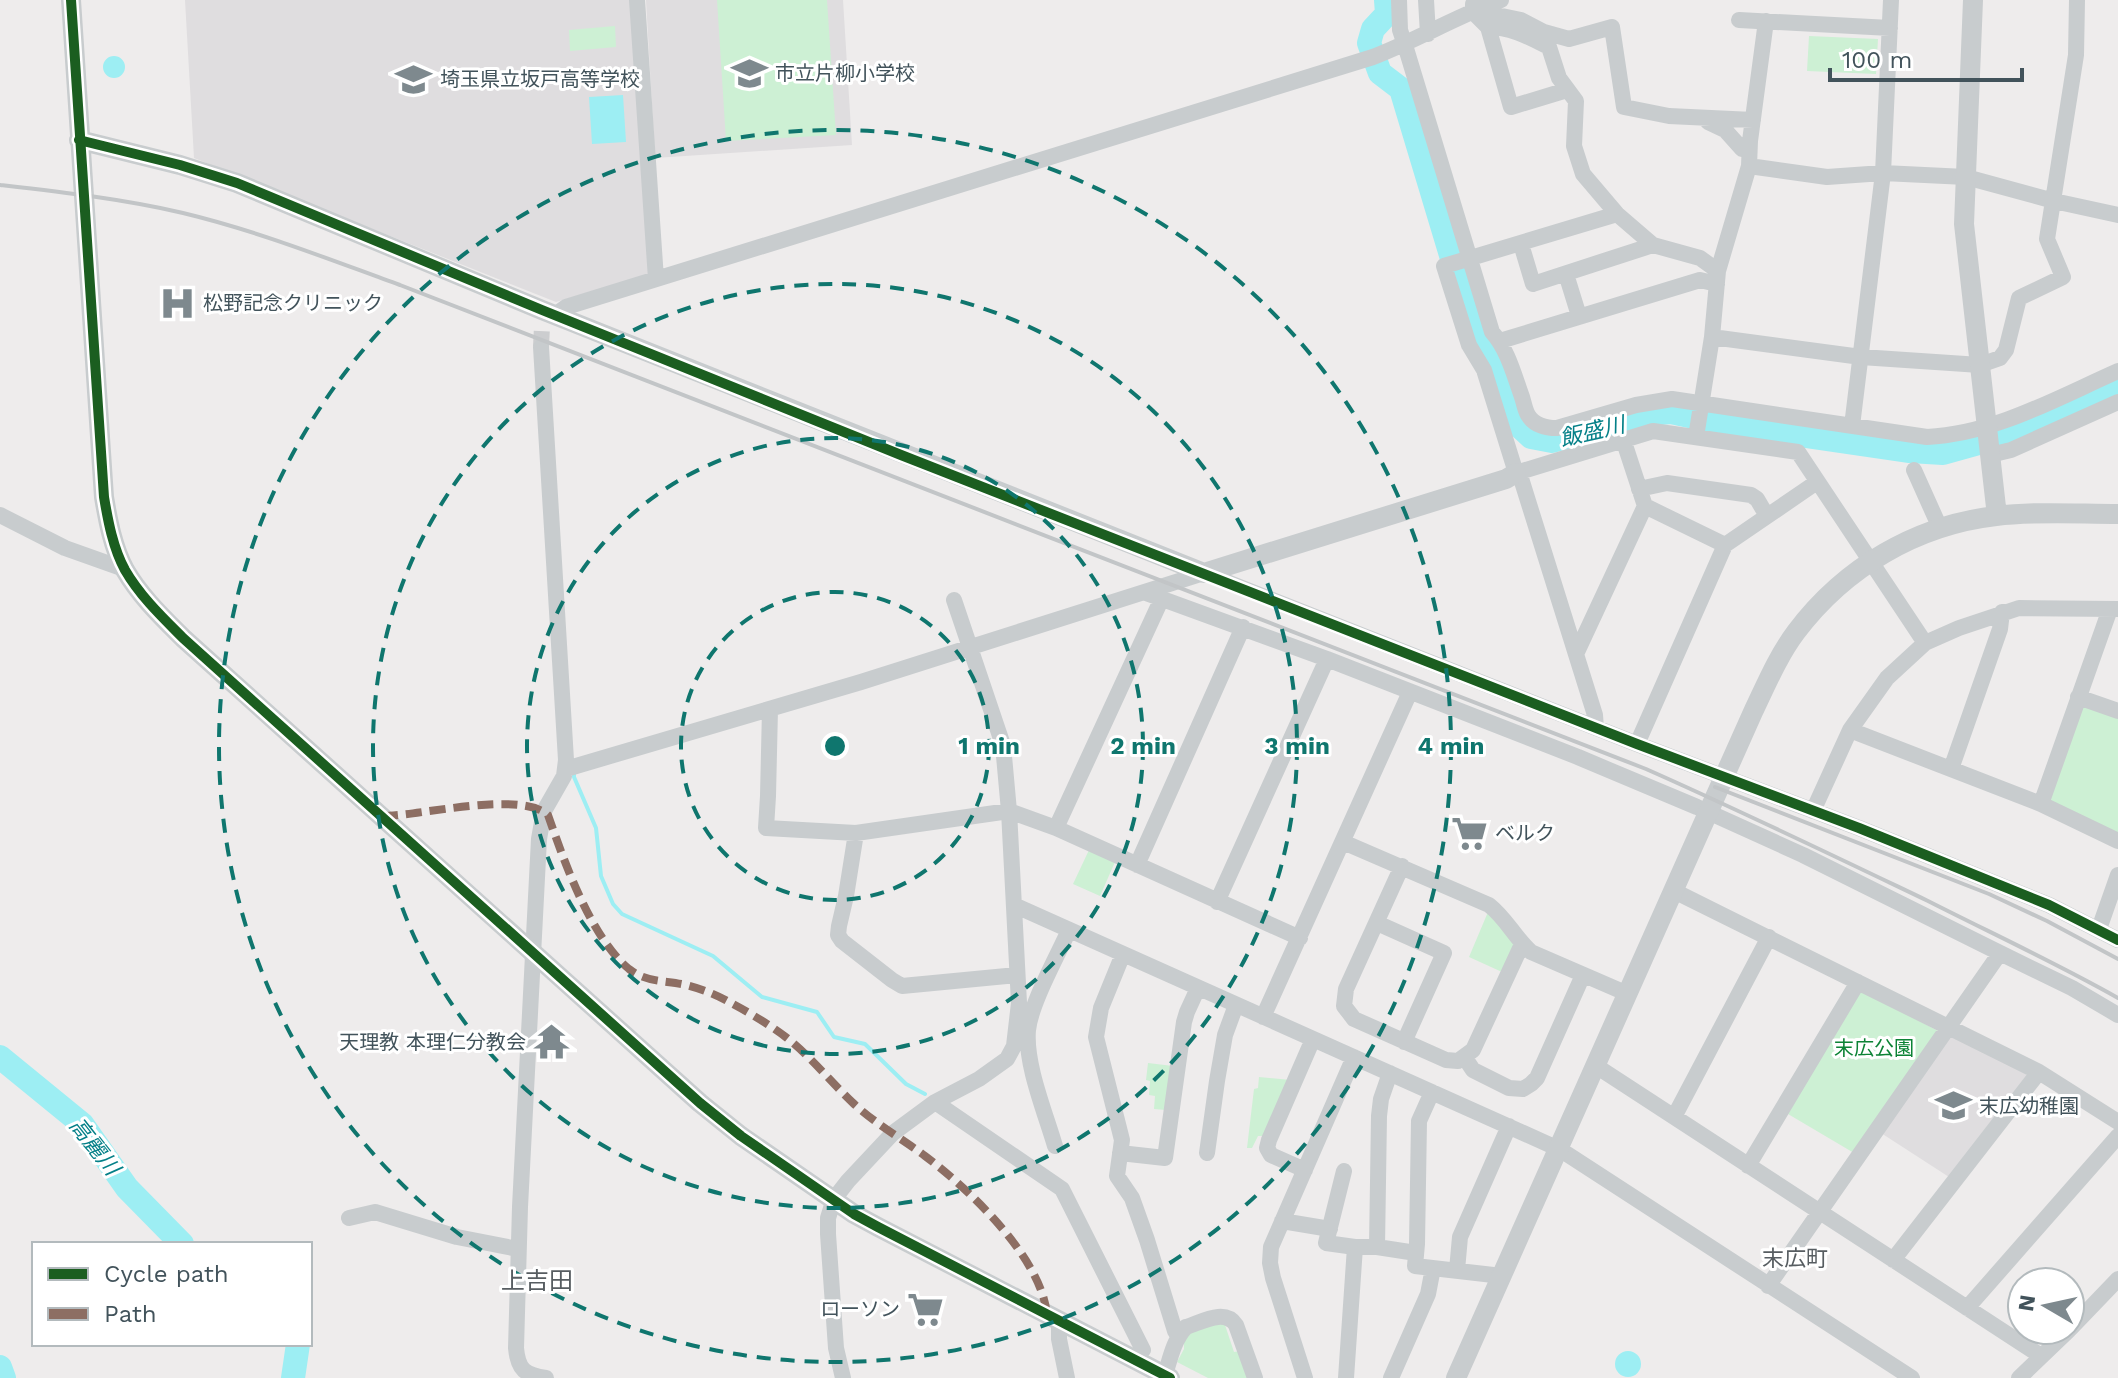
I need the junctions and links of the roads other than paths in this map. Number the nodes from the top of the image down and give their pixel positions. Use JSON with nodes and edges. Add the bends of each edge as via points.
{"nodes":[{"id":1,"x":71,"y":0,"type":"edge"},
{"id":2,"x":637,"y":0,"type":"edge"},
{"id":3,"x":1399,"y":0,"type":"edge"},
{"id":4,"x":1426,"y":0,"type":"edge"},
{"id":5,"x":1501,"y":0,"type":"edge"},
{"id":6,"x":1891,"y":0,"type":"edge"},
{"id":7,"x":1973,"y":0,"type":"edge"},
{"id":8,"x":2077,"y":0,"type":"edge"},
{"id":9,"x":1477,"y":6,"type":"edge"},
{"id":10,"x":1739,"y":20,"type":"dead end"},
{"id":11,"x":1766,"y":21,"type":"junction"},
{"id":12,"x":1488,"y":27,"type":"junction"},
{"id":13,"x":1890,"y":28,"type":"junction"},
{"id":14,"x":1428,"y":34,"type":"junction"},
{"id":15,"x":1403,"y":46,"type":"junction"},
{"id":16,"x":1567,"y":90,"type":"junction"},
{"id":17,"x":1699,"y":119,"type":"junction"},
{"id":18,"x":1753,"y":120,"type":"junction"},
{"id":19,"x":79,"y":140,"type":"junction"},
{"id":20,"x":1742,"y":149,"type":"dead end"},
{"id":21,"x":1749,"y":166,"type":"junction"},
{"id":22,"x":1883,"y":173,"type":"junction"},
{"id":23,"x":1966,"y":177,"type":"junction"},
{"id":24,"x":2054,"y":201,"type":"junction"},
{"id":25,"x":1617,"y":214,"type":"junction"},
{"id":26,"x":2118,"y":215,"type":"edge"},
{"id":27,"x":1521,"y":244,"type":"junction"},
{"id":28,"x":1653,"y":245,"type":"junction"},
{"id":29,"x":1470,"y":259,"type":"junction"},
{"id":30,"x":1566,"y":274,"type":"junction"},
{"id":31,"x":1718,"y":278,"type":"junction"},
{"id":32,"x":656,"y":279,"type":"junction"},
{"id":33,"x":1579,"y":316,"type":"junction"},
{"id":34,"x":546,"y":317,"type":"junction"},
{"id":35,"x":1712,"y":337,"type":"junction"},
{"id":36,"x":1500,"y":341,"type":"junction"},
{"id":37,"x":541,"y":347,"type":"tunnel mouth"},
{"id":38,"x":1861,"y":357,"type":"junction"},
{"id":39,"x":1980,"y":365,"type":"junction"},
{"id":40,"x":2118,"y":371,"type":"edge"},
{"id":41,"x":2118,"y":402,"type":"edge"},
{"id":42,"x":1701,"y":406,"type":"junction"},
{"id":43,"x":1852,"y":426,"type":"junction"},
{"id":44,"x":1987,"y":428,"type":"junction"},
{"id":45,"x":1697,"y":433,"type":"junction"},
{"id":46,"x":1623,"y":439,"type":"junction"},
{"id":47,"x":1990,"y":453,"type":"junction"},
{"id":48,"x":1914,"y":470,"type":"dead end"},
{"id":49,"x":1518,"y":472,"type":"junction"},
{"id":50,"x":1817,"y":482,"type":"junction"},
{"id":51,"x":1639,"y":489,"type":"junction"},
{"id":52,"x":1645,"y":506,"type":"junction"},
{"id":53,"x":2118,"y":514,"type":"edge"},
{"id":54,"x":0,"y":515,"type":"edge"},
{"id":55,"x":1767,"y":516,"type":"junction"},
{"id":56,"x":1997,"y":516,"type":"junction"},
{"id":57,"x":1940,"y":528,"type":"junction"},
{"id":58,"x":1725,"y":545,"type":"junction"},
{"id":59,"x":1871,"y":562,"type":"junction"},
{"id":60,"x":124,"y":569,"type":"junction"},
{"id":61,"x":1204,"y":573,"type":"junction"},
{"id":62,"x":1154,"y":595,"type":"junction"},
{"id":63,"x":954,"y":600,"type":"dead end"},
{"id":64,"x":2114,"y":609,"type":"edge"},
{"id":65,"x":2002,"y":612,"type":"junction"},
{"id":66,"x":1243,"y":627,"type":"junction"},
{"id":67,"x":1925,"y":643,"type":"junction"},
{"id":68,"x":970,"y":648,"type":"junction"},
{"id":69,"x":1576,"y":654,"type":"junction"},
{"id":70,"x":1327,"y":659,"type":"junction"},
{"id":71,"x":1410,"y":692,"type":"junction"},
{"id":72,"x":2078,"y":697,"type":"junction"},
{"id":73,"x":770,"y":709,"type":"junction"},
{"id":74,"x":2118,"y":711,"type":"edge"},
{"id":75,"x":1596,"y":728,"type":"junction"},
{"id":76,"x":1850,"y":730,"type":"junction"},
{"id":77,"x":1637,"y":744,"type":"junction"},
{"id":78,"x":566,"y":769,"type":"junction"},
{"id":79,"x":1951,"y":769,"type":"junction"},
{"id":80,"x":1725,"y":777,"type":"junction"},
{"id":81,"x":2041,"y":804,"type":"junction"},
{"id":82,"x":1009,"y":811,"type":"junction"},
{"id":83,"x":1813,"y":811,"type":"junction"},
{"id":84,"x":1709,"y":812,"type":"junction"},
{"id":85,"x":1056,"y":828,"type":"junction"},
{"id":86,"x":856,"y":833,"type":"junction"},
{"id":87,"x":2118,"y":841,"type":"edge"},
{"id":88,"x":1343,"y":842,"type":"junction"},
{"id":89,"x":1137,"y":865,"type":"junction"},
{"id":90,"x":1402,"y":866,"type":"junction"},
{"id":91,"x":2118,"y":875,"type":"edge"},
{"id":92,"x":1674,"y":891,"type":"junction"},
{"id":93,"x":1217,"y":902,"type":"junction"},
{"id":94,"x":1014,"y":905,"type":"junction"},
{"id":95,"x":1377,"y":923,"type":"junction"},
{"id":96,"x":2099,"y":929,"type":"junction"},
{"id":97,"x":1069,"y":930,"type":"junction"},
{"id":98,"x":1769,"y":937,"type":"junction"},
{"id":99,"x":1300,"y":938,"type":"junction"},
{"id":100,"x":2118,"y":940,"type":"edge"},
{"id":101,"x":1522,"y":944,"type":"junction"},
{"id":102,"x":2000,"y":953,"type":"junction"},
{"id":103,"x":1123,"y":954,"type":"junction"},
{"id":104,"x":533,"y":955,"type":"junction"},
{"id":105,"x":1017,"y":975,"type":"junction"},
{"id":106,"x":1583,"y":975,"type":"junction"},
{"id":107,"x":1858,"y":982,"type":"junction"},
{"id":108,"x":1198,"y":988,"type":"junction"},
{"id":109,"x":1628,"y":994,"type":"junction"},
{"id":110,"x":1236,"y":1005,"type":"junction"},
{"id":111,"x":2118,"y":1015,"type":"edge"},
{"id":112,"x":1263,"y":1017,"type":"junction"},
{"id":113,"x":1948,"y":1026,"type":"junction"},
{"id":114,"x":1313,"y":1039,"type":"junction"},
{"id":115,"x":1404,"y":1042,"type":"junction"},
{"id":116,"x":1354,"y":1057,"type":"junction"},
{"id":117,"x":1465,"y":1058,"type":"junction"},
{"id":118,"x":1596,"y":1066,"type":"junction"},
{"id":119,"x":2039,"y":1072,"type":"junction"},
{"id":120,"x":1390,"y":1073,"type":"junction"},
{"id":121,"x":1432,"y":1092,"type":"junction"},
{"id":122,"x":935,"y":1102,"type":"junction"},
{"id":123,"x":1674,"y":1117,"type":"junction"},
{"id":124,"x":2118,"y":1122,"type":"edge"},
{"id":125,"x":1509,"y":1126,"type":"junction"},
{"id":126,"x":2118,"y":1136,"type":"edge"},
{"id":127,"x":1055,"y":1146,"type":"dead end"},
{"id":128,"x":1559,"y":1150,"type":"junction"},
{"id":129,"x":1120,"y":1153,"type":"junction"},
{"id":130,"x":1207,"y":1153,"type":"dead end"},
{"id":131,"x":1748,"y":1166,"type":"junction"},
{"id":132,"x":1305,"y":1170,"type":"junction"},
{"id":133,"x":1344,"y":1171,"type":"dead end"},
{"id":134,"x":834,"y":1199,"type":"junction"},
{"id":135,"x":1820,"y":1212,"type":"junction"},
{"id":136,"x":349,"y":1218,"type":"dead end"},
{"id":137,"x":1282,"y":1221,"type":"junction"},
{"id":138,"x":1330,"y":1229,"type":"junction"},
{"id":139,"x":1355,"y":1247,"type":"junction"},
{"id":140,"x":1377,"y":1247,"type":"junction"},
{"id":141,"x":518,"y":1249,"type":"junction"},
{"id":142,"x":1416,"y":1253,"type":"junction"},
{"id":143,"x":1893,"y":1260,"type":"junction"},
{"id":144,"x":1433,"y":1268,"type":"junction"},
{"id":145,"x":1457,"y":1270,"type":"junction"},
{"id":146,"x":1502,"y":1276,"type":"junction"},
{"id":147,"x":2116,"y":1285,"type":"edge"},
{"id":148,"x":1768,"y":1286,"type":"junction"},
{"id":149,"x":1967,"y":1308,"type":"junction"},
{"id":150,"x":2086,"y":1313,"type":"edge"},
{"id":151,"x":1059,"y":1322,"type":"junction"},
{"id":152,"x":1178,"y":1336,"type":"junction"},
{"id":153,"x":2051,"y":1346,"type":"edge"},
{"id":154,"x":1143,"y":1350,"type":"dead end"},
{"id":155,"x":2041,"y":1356,"type":"junction"},
{"id":156,"x":1168,"y":1377,"type":"edge"},
{"id":157,"x":546,"y":1378,"type":"edge"},
{"id":158,"x":843,"y":1378,"type":"edge"},
{"id":159,"x":1067,"y":1378,"type":"edge"},
{"id":160,"x":1255,"y":1378,"type":"edge"},
{"id":161,"x":1305,"y":1378,"type":"edge"},
{"id":162,"x":1346,"y":1378,"type":"edge"},
{"id":163,"x":1391,"y":1378,"type":"edge"},
{"id":164,"x":1456,"y":1378,"type":"edge"},
{"id":165,"x":1912,"y":1378,"type":"edge"},
{"id":166,"x":2019,"y":1378,"type":"edge"}],
"edges":[{"from":1,"to":19,"type":"street"},
{"from":2,"to":32,"type":"street"},
{"from":3,"to":15,"type":"street"},
{"from":4,"to":14,"type":"street"},
{"from":5,"to":9,"type":"street"},
{"from":6,"to":13,"type":"street"},
{"from":7,"to":23,"type":"street"},
{"from":8,"to":24,"type":"street","via":[[2076,55]]},
{"from":9,"to":12,"type":"street"},
{"from":9,"to":14,"type":"street"},
{"from":9,"to":17,"type":"street","via":[[1569,39],[1612,27],[1624,107]]},
{"from":10,"to":11,"type":"street"},
{"from":11,"to":13,"type":"street"},
{"from":11,"to":18,"type":"street"},
{"from":12,"to":16,"type":"street","via":[[1523,34],[1549,47]]},
{"from":12,"to":16,"type":"street","via":[[1511,107]]},
{"from":13,"to":22,"type":"street"},
{"from":14,"to":15,"type":"street"},
{"from":15,"to":29,"type":"street"},
{"from":15,"to":32,"type":"street"},
{"from":16,"to":25,"type":"street","via":[[1577,107],[1574,146],[1583,174]]},
{"from":17,"to":18,"type":"street"},
{"from":17,"to":20,"type":"street","via":[[1725,130]]},
{"from":18,"to":21,"type":"street"},
{"from":19,"to":34,"type":"street","via":[[237,183]]},
{"from":19,"to":60,"type":"street","via":[[104,497]]},
{"from":21,"to":22,"type":"street","via":[[1827,177]]},
{"from":21,"to":31,"type":"street"},
{"from":22,"to":23,"type":"street"},
{"from":22,"to":38,"type":"street"},
{"from":23,"to":24,"type":"street"},
{"from":23,"to":39,"type":"street","via":[[1964,224]]},
{"from":24,"to":26,"type":"street"},
{"from":24,"to":39,"type":"street","via":[[2047,239],[2063,277],[2019,298],[2006,350]]},
{"from":25,"to":27,"type":"street"},
{"from":25,"to":28,"type":"street"},
{"from":27,"to":29,"type":"street"},
{"from":27,"to":30,"type":"street","via":[[1533,284]]},
{"from":28,"to":30,"type":"street"},
{"from":28,"to":31,"type":"street","via":[[1700,258]]},
{"from":29,"to":36,"type":"street","via":[[1492,332]]},
{"from":29,"to":49,"type":"street","via":[[1444,266]]},
{"from":30,"to":33,"type":"street"},
{"from":31,"to":33,"type":"street"},
{"from":31,"to":35,"type":"street"},
{"from":32,"to":34,"type":"street"},
{"from":33,"to":36,"type":"street"},
{"from":34,"to":61,"type":"street"},
{"from":35,"to":38,"type":"street"},
{"from":35,"to":42,"type":"street"},
{"from":36,"to":42,"type":"street","via":[[1528,416],[1548,428],[1654,401]]},
{"from":37,"to":78,"type":"street"},
{"from":38,"to":39,"type":"street"},
{"from":38,"to":43,"type":"street"},
{"from":39,"to":44,"type":"street"},
{"from":40,"to":44,"type":"street"},
{"from":41,"to":47,"type":"street","via":[[2011,450]]},
{"from":42,"to":43,"type":"street"},
{"from":42,"to":45,"type":"street"},
{"from":43,"to":44,"type":"street","via":[[1927,437]]},
{"from":44,"to":47,"type":"street"},
{"from":45,"to":46,"type":"street","via":[[1653,431]]},
{"from":45,"to":50,"type":"street","via":[[1798,452]]},
{"from":46,"to":49,"type":"street"},
{"from":46,"to":51,"type":"street"},
{"from":47,"to":56,"type":"street"},
{"from":48,"to":57,"type":"street"},
{"from":49,"to":61,"type":"street"},
{"from":49,"to":69,"type":"street"},
{"from":50,"to":55,"type":"street"},
{"from":50,"to":59,"type":"street"},
{"from":51,"to":52,"type":"street"},
{"from":51,"to":55,"type":"street","via":[[1667,483],[1751,495]]},
{"from":52,"to":58,"type":"street"},
{"from":52,"to":69,"type":"street"},
{"from":53,"to":56,"type":"street"},
{"from":54,"to":60,"type":"street","via":[[65,548]]},
{"from":55,"to":58,"type":"street"},
{"from":56,"to":57,"type":"street"},
{"from":57,"to":59,"type":"street"},
{"from":58,"to":77,"type":"street"},
{"from":59,"to":67,"type":"street"},
{"from":59,"to":80,"type":"street","via":[[1822,602],[1796,633],[1775,666]]},
{"from":60,"to":104,"type":"street","via":[[183,638]]},
{"from":61,"to":62,"type":"street"},
{"from":61,"to":75,"type":"street"},
{"from":62,"to":66,"type":"street"},
{"from":62,"to":68,"type":"street"},
{"from":62,"to":85,"type":"street"},
{"from":63,"to":68,"type":"street"},
{"from":64,"to":65,"type":"street"},
{"from":64,"to":72,"type":"street"},
{"from":65,"to":67,"type":"street"},
{"from":65,"to":79,"type":"street"},
{"from":66,"to":70,"type":"street"},
{"from":66,"to":89,"type":"street"},
{"from":67,"to":76,"type":"street","via":[[1887,678]]},
{"from":68,"to":73,"type":"street"},
{"from":68,"to":82,"type":"street","via":[[1003,745]]},
{"from":69,"to":75,"type":"street"},
{"from":70,"to":71,"type":"street"},
{"from":70,"to":93,"type":"street"},
{"from":71,"to":84,"type":"street"},
{"from":71,"to":88,"type":"street"},
{"from":72,"to":74,"type":"street"},
{"from":72,"to":81,"type":"street"},
{"from":73,"to":78,"type":"street"},
{"from":73,"to":86,"type":"street","via":[[766,828]]},
{"from":75,"to":77,"type":"street"},
{"from":76,"to":79,"type":"street"},
{"from":76,"to":83,"type":"street"},
{"from":77,"to":80,"type":"street"},
{"from":78,"to":104,"type":"street","via":[[541,821]]},
{"from":79,"to":81,"type":"street"},
{"from":80,"to":83,"type":"street"},
{"from":80,"to":84,"type":"street"},
{"from":81,"to":87,"type":"street"},
{"from":82,"to":85,"type":"street"},
{"from":82,"to":86,"type":"street"},
{"from":82,"to":94,"type":"street"},
{"from":83,"to":96,"type":"street"},
{"from":84,"to":92,"type":"street"},
{"from":84,"to":102,"type":"street"},
{"from":85,"to":89,"type":"street"},
{"from":86,"to":105,"type":"street","via":[[839,926],[842,941],[902,986]]},
{"from":88,"to":90,"type":"street"},
{"from":88,"to":99,"type":"street"},
{"from":89,"to":93,"type":"street"},
{"from":90,"to":95,"type":"street"},
{"from":90,"to":101,"type":"street","via":[[1497,910]]},
{"from":91,"to":96,"type":"street"},
{"from":92,"to":98,"type":"street"},
{"from":92,"to":109,"type":"street"},
{"from":93,"to":99,"type":"street"},
{"from":94,"to":97,"type":"street"},
{"from":94,"to":105,"type":"street"},
{"from":95,"to":115,"type":"street","via":[[1346,989],[1344,1006],[1354,1019]]},
{"from":95,"to":115,"type":"street","via":[[1444,953]]},
{"from":96,"to":100,"type":"street"},
{"from":97,"to":103,"type":"street"},
{"from":97,"to":127,"type":"street","via":[[1029,1030],[1029,1056]]},
{"from":98,"to":107,"type":"street"},
{"from":98,"to":123,"type":"street"},
{"from":99,"to":112,"type":"street"},
{"from":101,"to":106,"type":"street"},
{"from":101,"to":117,"type":"street"},
{"from":102,"to":111,"type":"street"},
{"from":102,"to":113,"type":"street"},
{"from":103,"to":108,"type":"street"},
{"from":103,"to":129,"type":"street","via":[[1101,1008],[1096,1037],[1122,1140]]},
{"from":104,"to":134,"type":"street","via":[[730,1128]]},
{"from":104,"to":141,"type":"street"},
{"from":105,"to":122,"type":"street","via":[[1019,1003],[1011,1054],[979,1079]]},
{"from":106,"to":109,"type":"street"},
{"from":106,"to":117,"type":"street","via":[[1531,1084],[1509,1088],[1477,1073]]},
{"from":107,"to":113,"type":"street"},
{"from":107,"to":131,"type":"street"},
{"from":108,"to":110,"type":"street"},
{"from":108,"to":129,"type":"street","via":[[1184,1022],[1165,1158]]},
{"from":109,"to":118,"type":"street"},
{"from":110,"to":112,"type":"street"},
{"from":110,"to":130,"type":"street","via":[[1225,1035]]},
{"from":112,"to":114,"type":"street"},
{"from":113,"to":119,"type":"street"},
{"from":113,"to":135,"type":"street"},
{"from":114,"to":116,"type":"street"},
{"from":114,"to":132,"type":"street","via":[[1267,1148],[1271,1155]]},
{"from":115,"to":117,"type":"street","via":[[1446,1060]]},
{"from":116,"to":120,"type":"street"},
{"from":116,"to":132,"type":"street"},
{"from":118,"to":123,"type":"street"},
{"from":118,"to":128,"type":"street"},
{"from":119,"to":124,"type":"street"},
{"from":119,"to":143,"type":"street"},
{"from":120,"to":121,"type":"street"},
{"from":120,"to":140,"type":"street","via":[[1379,1116]]},
{"from":121,"to":125,"type":"street"},
{"from":121,"to":142,"type":"street","via":[[1419,1121]]},
{"from":122,"to":134,"type":"street","via":[[893,1133]]},
{"from":122,"to":154,"type":"street","via":[[1062,1189]]},
{"from":123,"to":131,"type":"street"},
{"from":125,"to":128,"type":"street"},
{"from":125,"to":145,"type":"street","via":[[1460,1237]]},
{"from":126,"to":149,"type":"street"},
{"from":128,"to":146,"type":"street"},
{"from":128,"to":148,"type":"street"},
{"from":129,"to":152,"type":"street","via":[[1117,1176],[1132,1198]]},
{"from":131,"to":135,"type":"street"},
{"from":132,"to":137,"type":"street"},
{"from":133,"to":138,"type":"street"},
{"from":134,"to":151,"type":"street"},
{"from":134,"to":158,"type":"street","via":[[828,1234]]},
{"from":135,"to":143,"type":"street"},
{"from":135,"to":148,"type":"street"},
{"from":136,"to":141,"type":"street","via":[[375,1212]]},
{"from":137,"to":138,"type":"street"},
{"from":137,"to":161,"type":"street","via":[[1270,1263]]},
{"from":138,"to":139,"type":"street","via":[[1326,1243]]},
{"from":139,"to":140,"type":"street"},
{"from":139,"to":162,"type":"street"},
{"from":140,"to":142,"type":"street"},
{"from":141,"to":157,"type":"street","via":[[517,1360],[528,1374]]},
{"from":142,"to":144,"type":"street","via":[[1415,1266]]},
{"from":143,"to":149,"type":"street"},
{"from":144,"to":145,"type":"street"},
{"from":144,"to":163,"type":"street","via":[[1428,1294]]},
{"from":145,"to":146,"type":"street"},
{"from":146,"to":164,"type":"street"},
{"from":147,"to":150,"type":"street"},
{"from":148,"to":165,"type":"street"},
{"from":149,"to":155,"type":"street"},
{"from":151,"to":156,"type":"street"},
{"from":151,"to":159,"type":"street"},
{"from":152,"to":156,"type":"street"},
{"from":152,"to":160,"type":"street","via":[[1186,1327],[1229,1317]]},
{"from":153,"to":155,"type":"street"},
{"from":155,"to":166,"type":"street"}]}
